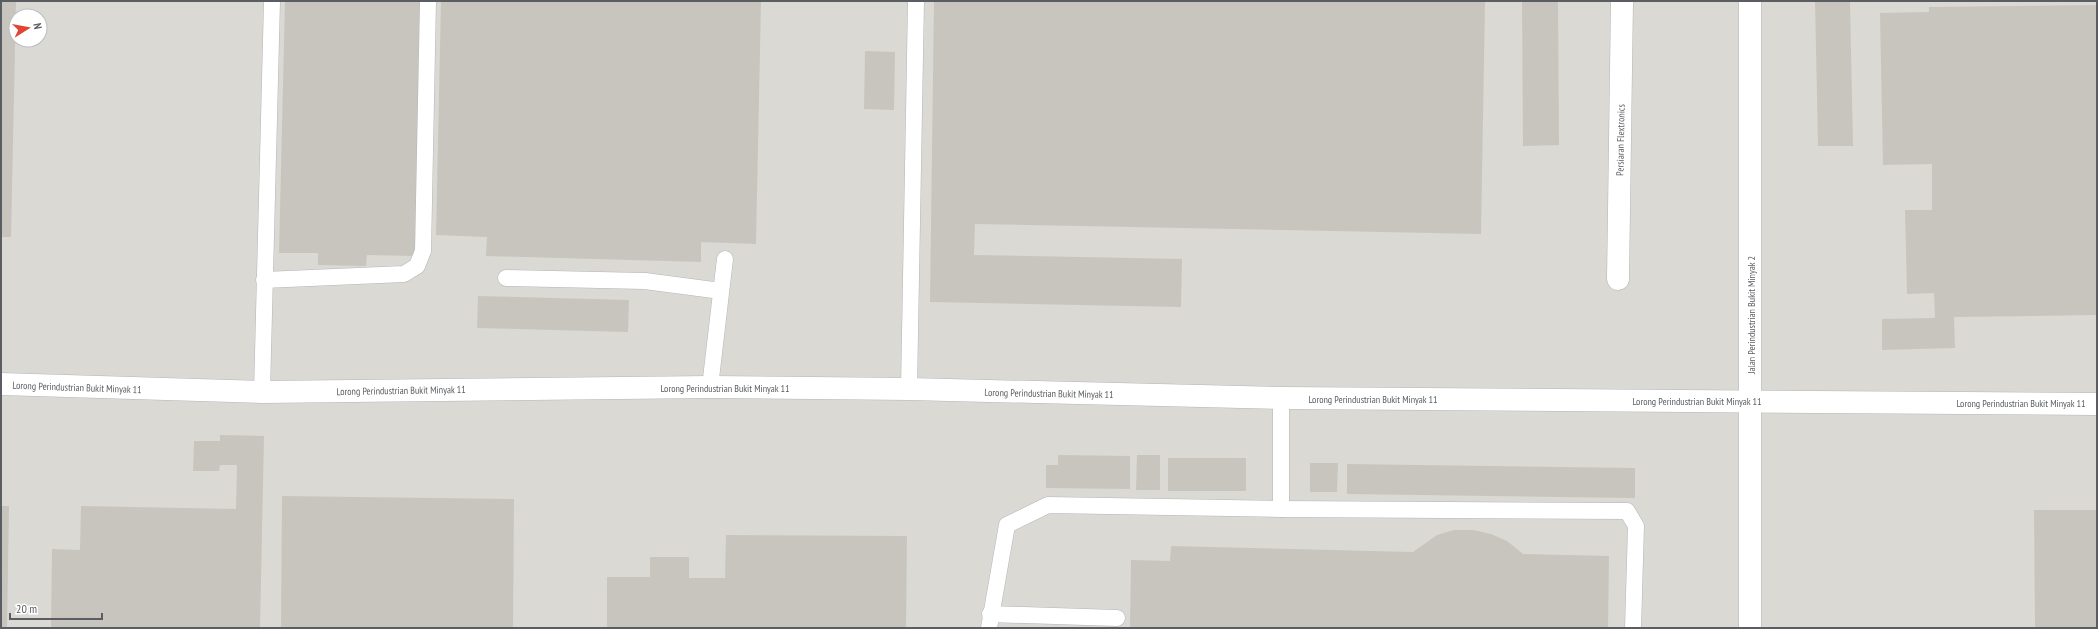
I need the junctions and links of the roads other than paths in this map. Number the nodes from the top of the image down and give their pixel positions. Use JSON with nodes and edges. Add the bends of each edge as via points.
{"nodes":[{"id":1,"x":272,"y":1,"type":"edge"},
{"id":2,"x":428,"y":1,"type":"edge"},
{"id":3,"x":916,"y":1,"type":"edge"},
{"id":4,"x":1622,"y":1,"type":"edge"},
{"id":5,"x":1750,"y":1,"type":"edge"},
{"id":6,"x":726,"y":259,"type":"dead end"},
{"id":7,"x":506,"y":278,"type":"dead end"},
{"id":8,"x":264,"y":280,"type":"junction"},
{"id":9,"x":1618,"y":280,"type":"dead end"},
{"id":10,"x":721,"y":291,"type":"junction"},
{"id":11,"x":1,"y":384,"type":"edge"},
{"id":12,"x":710,"y":387,"type":"junction"},
{"id":13,"x":909,"y":389,"type":"junction"},
{"id":14,"x":262,"y":392,"type":"junction"},
{"id":15,"x":1281,"y":398,"type":"junction"},
{"id":16,"x":1751,"y":401,"type":"junction"},
{"id":17,"x":2097,"y":404,"type":"edge"},
{"id":18,"x":1281,"y":509,"type":"junction"},
{"id":19,"x":1117,"y":618,"type":"dead end"},
{"id":20,"x":989,"y":621,"type":"edge"},
{"id":21,"x":1633,"y":628,"type":"edge"},
{"id":22,"x":1750,"y":628,"type":"edge"}],
"edges":[{"from":1,"to":8,"type":"lane"},
{"from":2,"to":8,"type":"lane","via":[[423,250],[417,266],[404,274]]},
{"from":3,"to":13,"type":"lane"},
{"from":4,"to":9,"type":"street","name":"Persiaran Flextronics"},
{"from":5,"to":16,"type":"street","name":"Jalan Perindustrian Bukit Minyak 2"},
{"from":6,"to":10,"type":"lane"},
{"from":7,"to":10,"type":"lane","via":[[645,281]]},
{"from":8,"to":14,"type":"lane"},
{"from":10,"to":12,"type":"lane"},
{"from":11,"to":14,"type":"street","name":"Lorong Perindustrian Bukit Minyak 11"},
{"from":12,"to":13,"type":"street","name":"Lorong Perindustrian Bukit Minyak 11"},
{"from":12,"to":14,"type":"street","name":"Lorong Perindustrian Bukit Minyak 11"},
{"from":13,"to":15,"type":"street","name":"Lorong Perindustrian Bukit Minyak 11"},
{"from":15,"to":16,"type":"street","name":"Lorong Perindustrian Bukit Minyak 11"},
{"from":15,"to":18,"type":"lane"},
{"from":16,"to":17,"type":"street","name":"Lorong Perindustrian Bukit Minyak 11"},
{"from":16,"to":22,"type":"street","name":"Jalan Perindustrian Bukit Minyak 2"},
{"from":18,"to":20,"type":"lane","via":[[1048,505],[1006,525]]},
{"from":18,"to":21,"type":"lane","via":[[1627,511],[1636,526]]},
{"from":19,"to":20,"type":"lane"}]}
